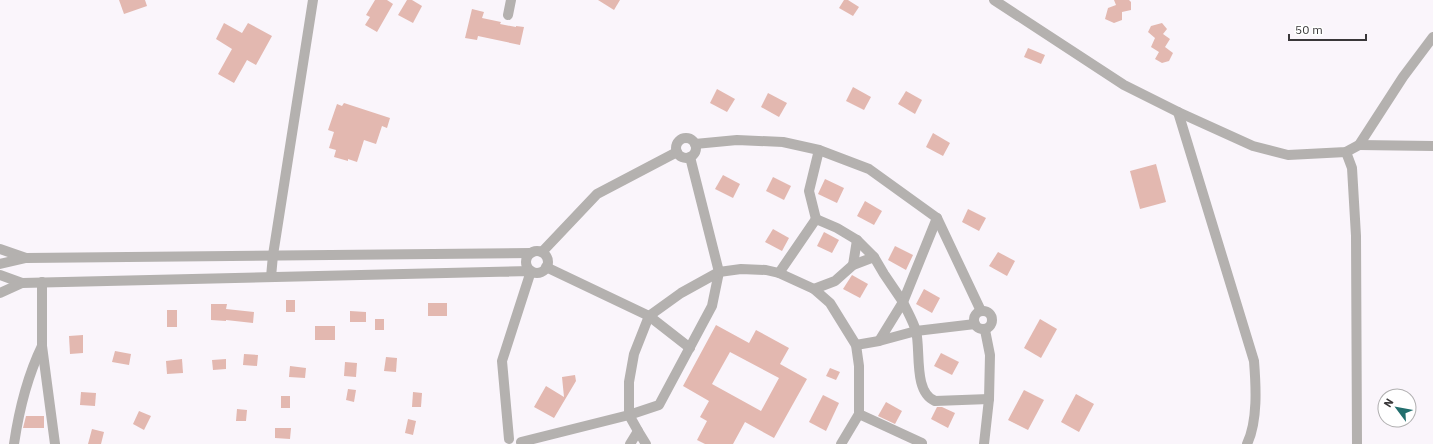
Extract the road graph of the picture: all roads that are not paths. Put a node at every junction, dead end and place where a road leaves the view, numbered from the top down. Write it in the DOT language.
graph roads {
  1 [pos="313,0"];
  2 [pos="512,0"];
  3 [pos="994,0"];
  4 [pos="508,15"];
  5 [pos="1433,37"];
  6 [pos="1178,112"];
  7 [pos="695,144"];
  8 [pos="1359,145"];
  9 [pos="1433,146"];
  10 [pos="819,150"];
  11 [pos="677,152"];
  12 [pos="1346,152"];
  13 [pos="690,157"];
  14 [pos="937,218"];
  15 [pos="816,219"];
  16 [pos="857,240"];
  17 [pos="0,249"];
  18 [pos="542,252"];
  19 [pos="531,253"];
  20 [pos="273,256"];
  21 [pos="874,257"];
  22 [pos="26,258"];
  23 [pos="0,264"];
  24 [pos="853,265"];
  25 [pos="546,268"];
  26 [pos="531,271"];
  27 [pos="719,272"];
  28 [pos="779,273"];
  29 [pos="0,275"];
  30 [pos="271,277"];
  31 [pos="42,282"];
  32 [pos="22,283"];
  33 [pos="814,289"];
  34 [pos="0,292"];
  35 [pos="903,302"];
  36 [pos="981,312"];
  37 [pos="649,316"];
  38 [pos="975,324"];
  39 [pos="985,330"];
  40 [pos="916,331"];
  41 [pos="879,341"];
  42 [pos="856,345"];
  43 [pos="42,346"];
  44 [pos="690,348"];
  45 [pos="989,399"];
  46 [pos="859,414"];
  47 [pos="629,415"];
  48 [pos="638,431"];
  49 [pos="507,441"];
  50 [pos="522,443"];
  51 [pos="14,444"];
  52 [pos="55,444"];
  53 [pos="630,444"];
  54 [pos="646,444"];
  55 [pos="841,444"];
  56 [pos="924,444"];
  57 [pos="984,444"];
  58 [pos="1247,444"];
  59 [pos="1357,444"];
  1 -- 20 [label="street"];
  2 -- 4 [label="street"];
  3 -- 6 [label="street"];
  5 -- 8 [label="street"];
  6 -- 12 [label="street"];
  6 -- 58 [label="street"];
  7 -- 10 [label="street"];
  7 -- 11 [label="street"];
  7 -- 13 [label="street"];
  8 -- 9 [label="street"];
  8 -- 12 [label="street"];
  10 -- 14 [label="street"];
  10 -- 15 [label="street"];
  11 -- 13 [label="street"];
  11 -- 18 [label="street"];
  12 -- 59 [label="street"];
  13 -- 27 [label="street"];
  14 -- 35 [label="street"];
  14 -- 36 [label="street"];
  15 -- 16 [label="street"];
  15 -- 28 [label="street"];
  16 -- 21 [label="street"];
  16 -- 24 [label="street"];
  17 -- 22 [label="street"];
  18 -- 19 [label="street"];
  18 -- 25 [label="street"];
  19 -- 20 [label="street"];
  19 -- 26 [label="street"];
  20 -- 22 [label="street"];
  20 -- 30 [label="street"];
  21 -- 24 [label="street"];
  21 -- 35 [label="street"];
  22 -- 23 [label="street"];
  24 -- 33 [label="street"];
  25 -- 26 [label="street"];
  25 -- 37 [label="street"];
  26 -- 30 [label="street"];
  26 -- 49 [label="street"];
  27 -- 28 [label="street"];
  27 -- 37 [label="street"];
  27 -- 44 [label="street"];
  28 -- 33 [label="street"];
  29 -- 32 [label="street"];
  30 -- 31 [label="street"];
  31 -- 32 [label="street"];
  31 -- 43 [label="street"];
  32 -- 34 [label="street"];
  33 -- 42 [label="street"];
  35 -- 40 [label="street"];
  35 -- 41 [label="street"];
  36 -- 38 [label="street"];
  36 -- 39 [label="street"];
  37 -- 44 [label="street"];
  37 -- 47 [label="street"];
  38 -- 39 [label="street"];
  38 -- 40 [label="street"];
  39 -- 45 [label="street"];
  40 -- 41 [label="street"];
  40 -- 45 [label="street"];
  41 -- 42 [label="street"];
  42 -- 46 [label="street"];
  43 -- 51 [label="street"];
  43 -- 52 [label="street"];
  44 -- 47 [label="street"];
  45 -- 57 [label="street"];
  46 -- 55 [label="street"];
  46 -- 56 [label="street"];
  47 -- 48 [label="street"];
  47 -- 50 [label="street"];
  48 -- 53 [label="street"];
  48 -- 54 [label="street"];
  49 -- 50 [label="street"];
}
